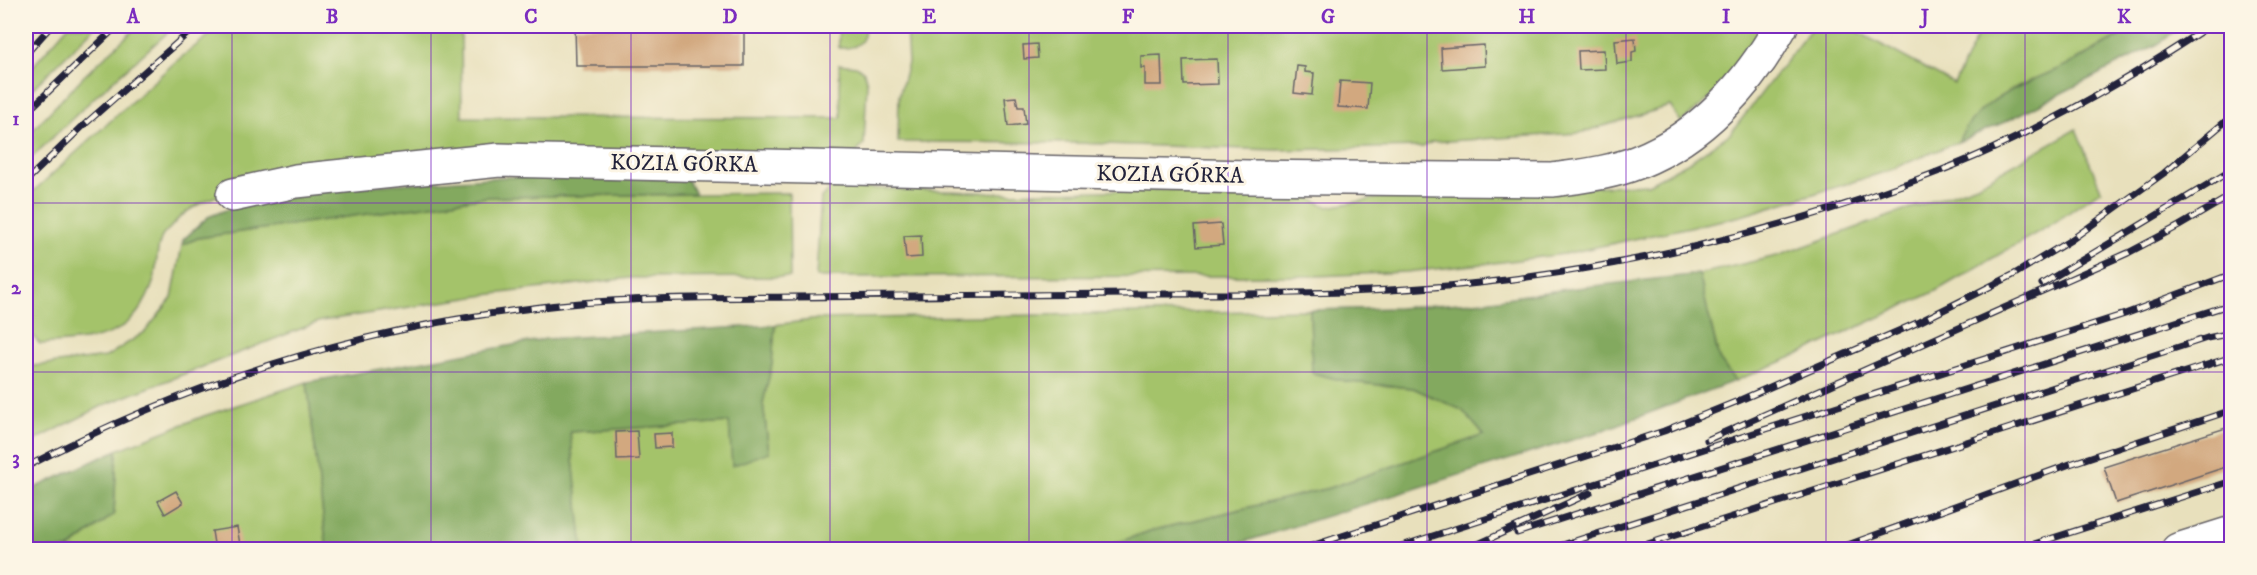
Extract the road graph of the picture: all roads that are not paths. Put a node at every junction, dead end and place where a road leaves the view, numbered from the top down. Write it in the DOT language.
graph roads {
  1 [pos="1781,26"];
  2 [pos="233,195"];
  3 [pos="2232,532"];
  4 [pos="2178,549"];
  1 -- 2 [label="street, KOZIA GÓRKA"];
  3 -- 4 [label="street"];
}
